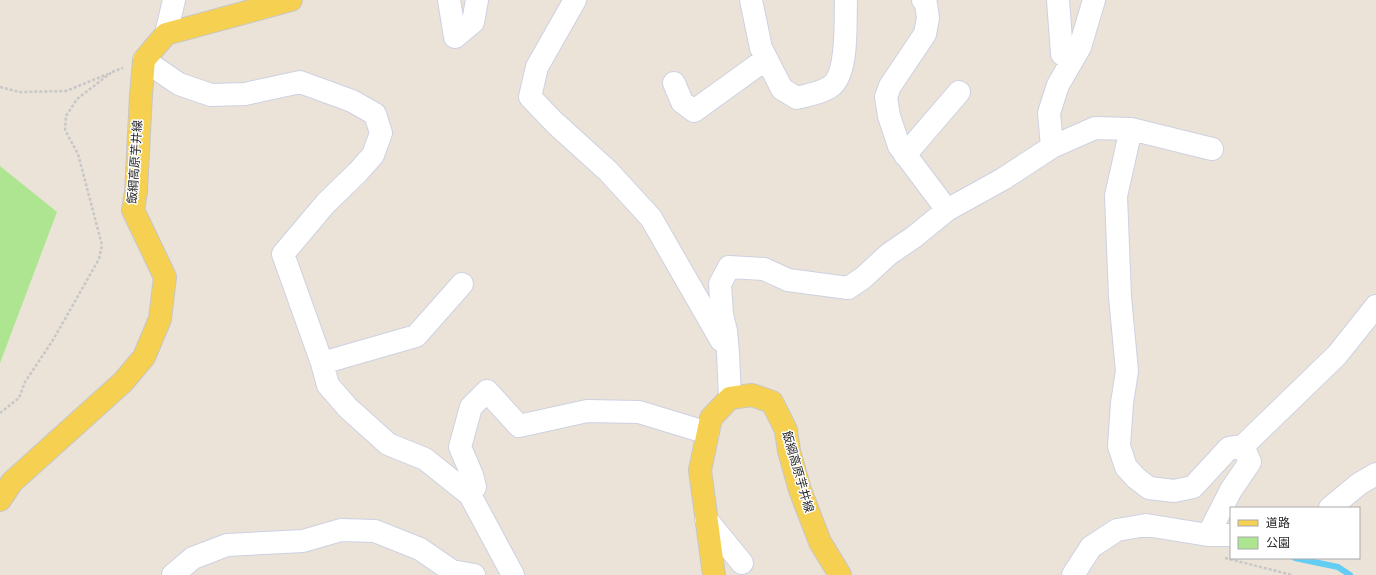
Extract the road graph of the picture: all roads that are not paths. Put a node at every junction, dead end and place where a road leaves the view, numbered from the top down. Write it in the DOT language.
graph roads {
  1 [pos="174,0"];
  2 [pos="291,0"];
  3 [pos="449,0"];
  4 [pos="477,0"];
  5 [pos="575,0"];
  6 [pos="751,0"];
  7 [pos="832,0"];
  8 [pos="846,0"];
  9 [pos="923,0"];
  10 [pos="1058,0"];
  11 [pos="1094,0"];
  12 [pos="166,34"];
  13 [pos="844,57"];
  14 [pos="766,59"];
  15 [pos="144,60"];
  16 [pos="1072,61"];
  17 [pos="674,83"];
  18 [pos="959,92"];
  19 [pos="1131,129"];
  20 [pos="1052,147"];
  21 [pos="1212,149"];
  22 [pos="905,154"];
  23 [pos="947,210"];
  24 [pos="462,284"];
  25 [pos="1376,306"];
  26 [pos="728,353"];
  27 [pos="322,363"];
  28 [pos="730,398"];
  29 [pos="708,433"];
  30 [pos="1244,446"];
  31 [pos="1376,474"];
  32 [pos="470,495"];
  33 [pos="0,500"];
  34 [pos="1331,507"];
  35 [pos="706,519"];
  36 [pos="1208,535"];
  37 [pos="1230,535"];
  38 [pos="742,563"];
  39 [pos="172,575"];
  40 [pos="474,575"];
  41 [pos="514,575"];
  42 [pos="714,575"];
  43 [pos="840,575"];
  44 [pos="1073,575"];
  1 -- 12 [label="street"];
  2 -- 12 [label="main road"];
  3 -- 4 [label="street"];
  5 -- 26 [label="street"];
  6 -- 14 [label="street"];
  7 -- 13 [label="street"];
  8 -- 13 [label="street"];
  9 -- 22 [label="street"];
  10 -- 16 [label="street"];
  11 -- 16 [label="street"];
  12 -- 15 [label="main road"];
  13 -- 14 [label="street"];
  14 -- 17 [label="street"];
  15 -- 27 [label="street"];
  15 -- 33 [label="main road, 飯綱高原芋井線"];
  16 -- 20 [label="street"];
  18 -- 22 [label="street"];
  19 -- 20 [label="street"];
  19 -- 21 [label="street"];
  19 -- 30 [label="street"];
  20 -- 23 [label="street"];
  22 -- 23 [label="street"];
  23 -- 26 [label="street"];
  24 -- 27 [label="street"];
  25 -- 30 [label="street"];
  26 -- 28 [label="street"];
  27 -- 32 [label="street"];
  28 -- 29 [label="main road"];
  28 -- 43 [label="main road, 飯綱高原芋井線"];
  29 -- 32 [label="street"];
  29 -- 35 [label="main road"];
  30 -- 36 [label="street"];
  31 -- 34 [label="street"];
  32 -- 41 [label="street"];
  35 -- 38 [label="street"];
  35 -- 42 [label="main road"];
  36 -- 37 [label="street"];
  36 -- 44 [label="street"];
  39 -- 40 [label="street"];
}
